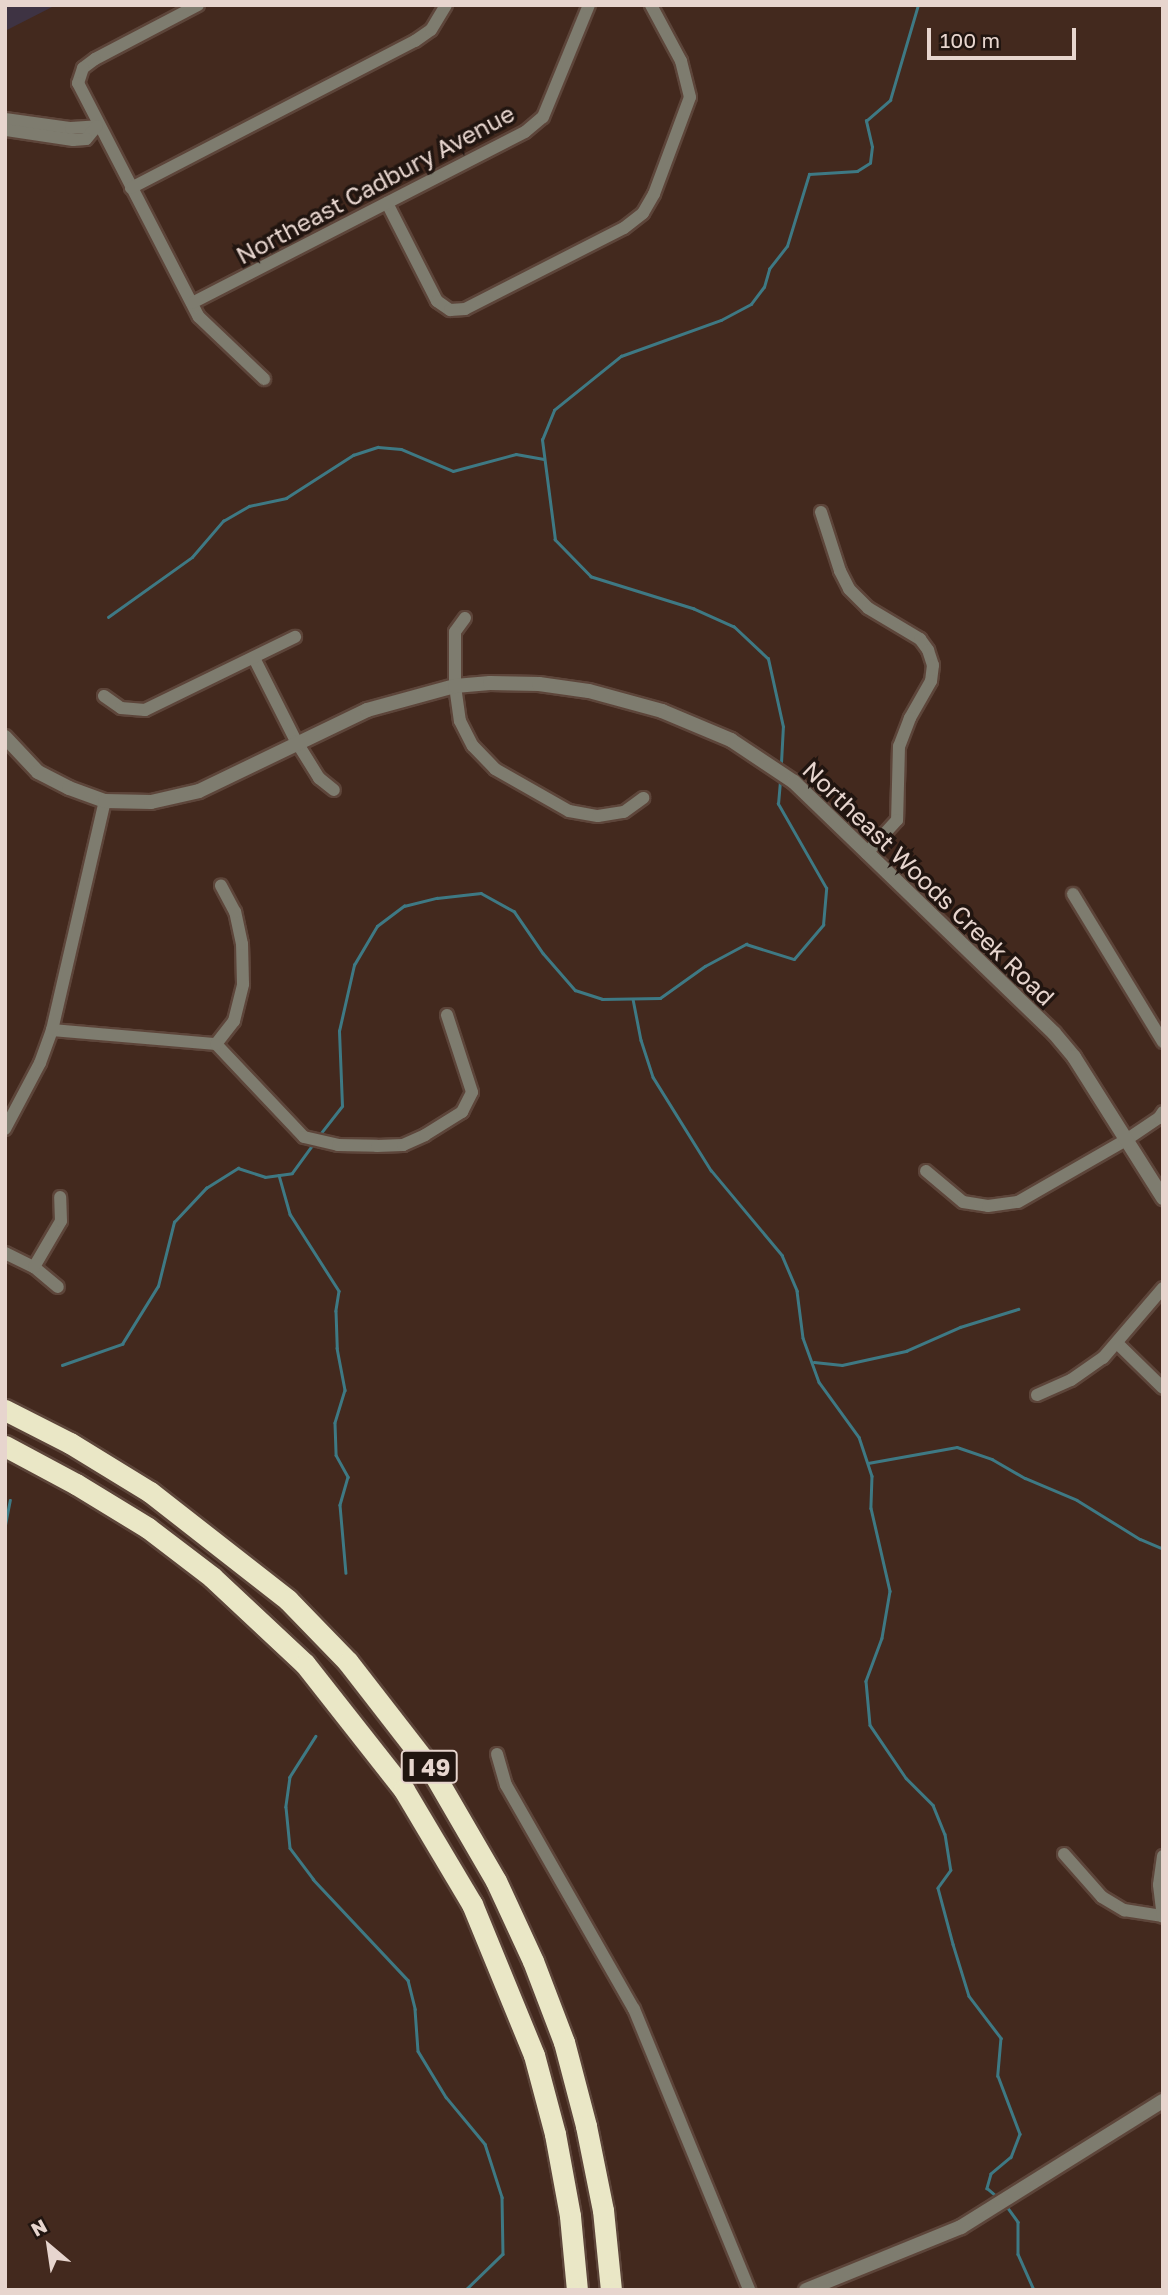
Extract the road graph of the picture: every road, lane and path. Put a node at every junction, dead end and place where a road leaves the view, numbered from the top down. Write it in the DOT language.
graph roads {
  1 [pos="198,5"];
  2 [pos="446,5"];
  3 [pos="589,5"];
  4 [pos="651,5"];
  5 [pos="5,118"];
  6 [pos="97,125"];
  7 [pos="5,130"];
  8 [pos="131,188"];
  9 [pos="387,203"];
  10 [pos="192,303"];
  11 [pos="264,379"];
  12 [pos="821,512"];
  13 [pos="465,618"];
  14 [pos="295,636"];
  15 [pos="254,658"];
  16 [pos="455,686"];
  17 [pos="104,696"];
  18 [pos="5,737"];
  19 [pos="296,741"];
  20 [pos="334,790"];
  21 [pos="643,798"];
  22 [pos="104,801"];
  23 [pos="867,853"];
  24 [pos="222,886"];
  25 [pos="1073,894"];
  26 [pos="447,1015"];
  27 [pos="52,1030"];
  28 [pos="1163,1042"];
  29 [pos="216,1044"];
  30 [pos="1163,1112"];
  31 [pos="5,1129"];
  32 [pos="1126,1140"];
  33 [pos="926,1171"];
  34 [pos="60,1197"];
  35 [pos="1163,1198"];
  36 [pos="5,1253"];
  37 [pos="34,1268"];
  38 [pos="58,1287"];
  39 [pos="1163,1287"];
  40 [pos="1117,1343"];
  41 [pos="1163,1388"];
  42 [pos="1037,1395"];
  43 [pos="5,1410"];
  44 [pos="5,1446"];
  45 [pos="497,1754"];
  46 [pos="1063,1854"];
  47 [pos="1163,1856"];
  48 [pos="1162,1916"];
  49 [pos="1163,2101"];
  50 [pos="578,2290"];
  51 [pos="611,2290"];
  52 [pos="749,2290"];
  53 [pos="806,2290"];
  1 -- 6 [label="street"];
  2 -- 8 [label="street"];
  3 -- 9 [label="street, Northeast Cadbury Avenue"];
  4 -- 9 [label="street"];
  5 -- 6 [label="street"];
  6 -- 7 [label="street"];
  6 -- 8 [label="street"];
  8 -- 10 [label="street"];
  9 -- 10 [label="street, Northeast Cadbury Avenue"];
  10 -- 11 [label="street"];
  12 -- 23 [label="street"];
  13 -- 16 [label="street"];
  14 -- 15 [label="street"];
  15 -- 17 [label="street"];
  15 -- 19 [label="street"];
  16 -- 19 [label="street, Northeast Woods Creek Road"];
  16 -- 21 [label="street"];
  16 -- 23 [label="street, Northeast Woods Creek Road"];
  18 -- 22 [label="street, Northeast Woods Creek Road"];
  19 -- 20 [label="street"];
  19 -- 22 [label="street, Northeast Woods Creek Road"];
  22 -- 27 [label="street"];
  23 -- 32 [label="street, Northeast Woods Creek Road"];
  24 -- 29 [label="street"];
  25 -- 28 [label="street"];
  26 -- 29 [label="street"];
  27 -- 29 [label="street"];
  27 -- 31 [label="street"];
  30 -- 32 [label="street"];
  32 -- 33 [label="street"];
  32 -- 35 [label="street, Northeast Woods Creek Road"];
  34 -- 37 [label="street"];
  36 -- 37 [label="street"];
  37 -- 38 [label="street"];
  39 -- 40 [label="street"];
  40 -- 41 [label="street"];
  40 -- 42 [label="street"];
  43 -- 51 [label="highway, I 49"];
  44 -- 50 [label="highway, I 49"];
  45 -- 52 [label="street"];
  46 -- 48 [label="street"];
  47 -- 48 [label="street"];
  49 -- 53 [label="street"];
}
